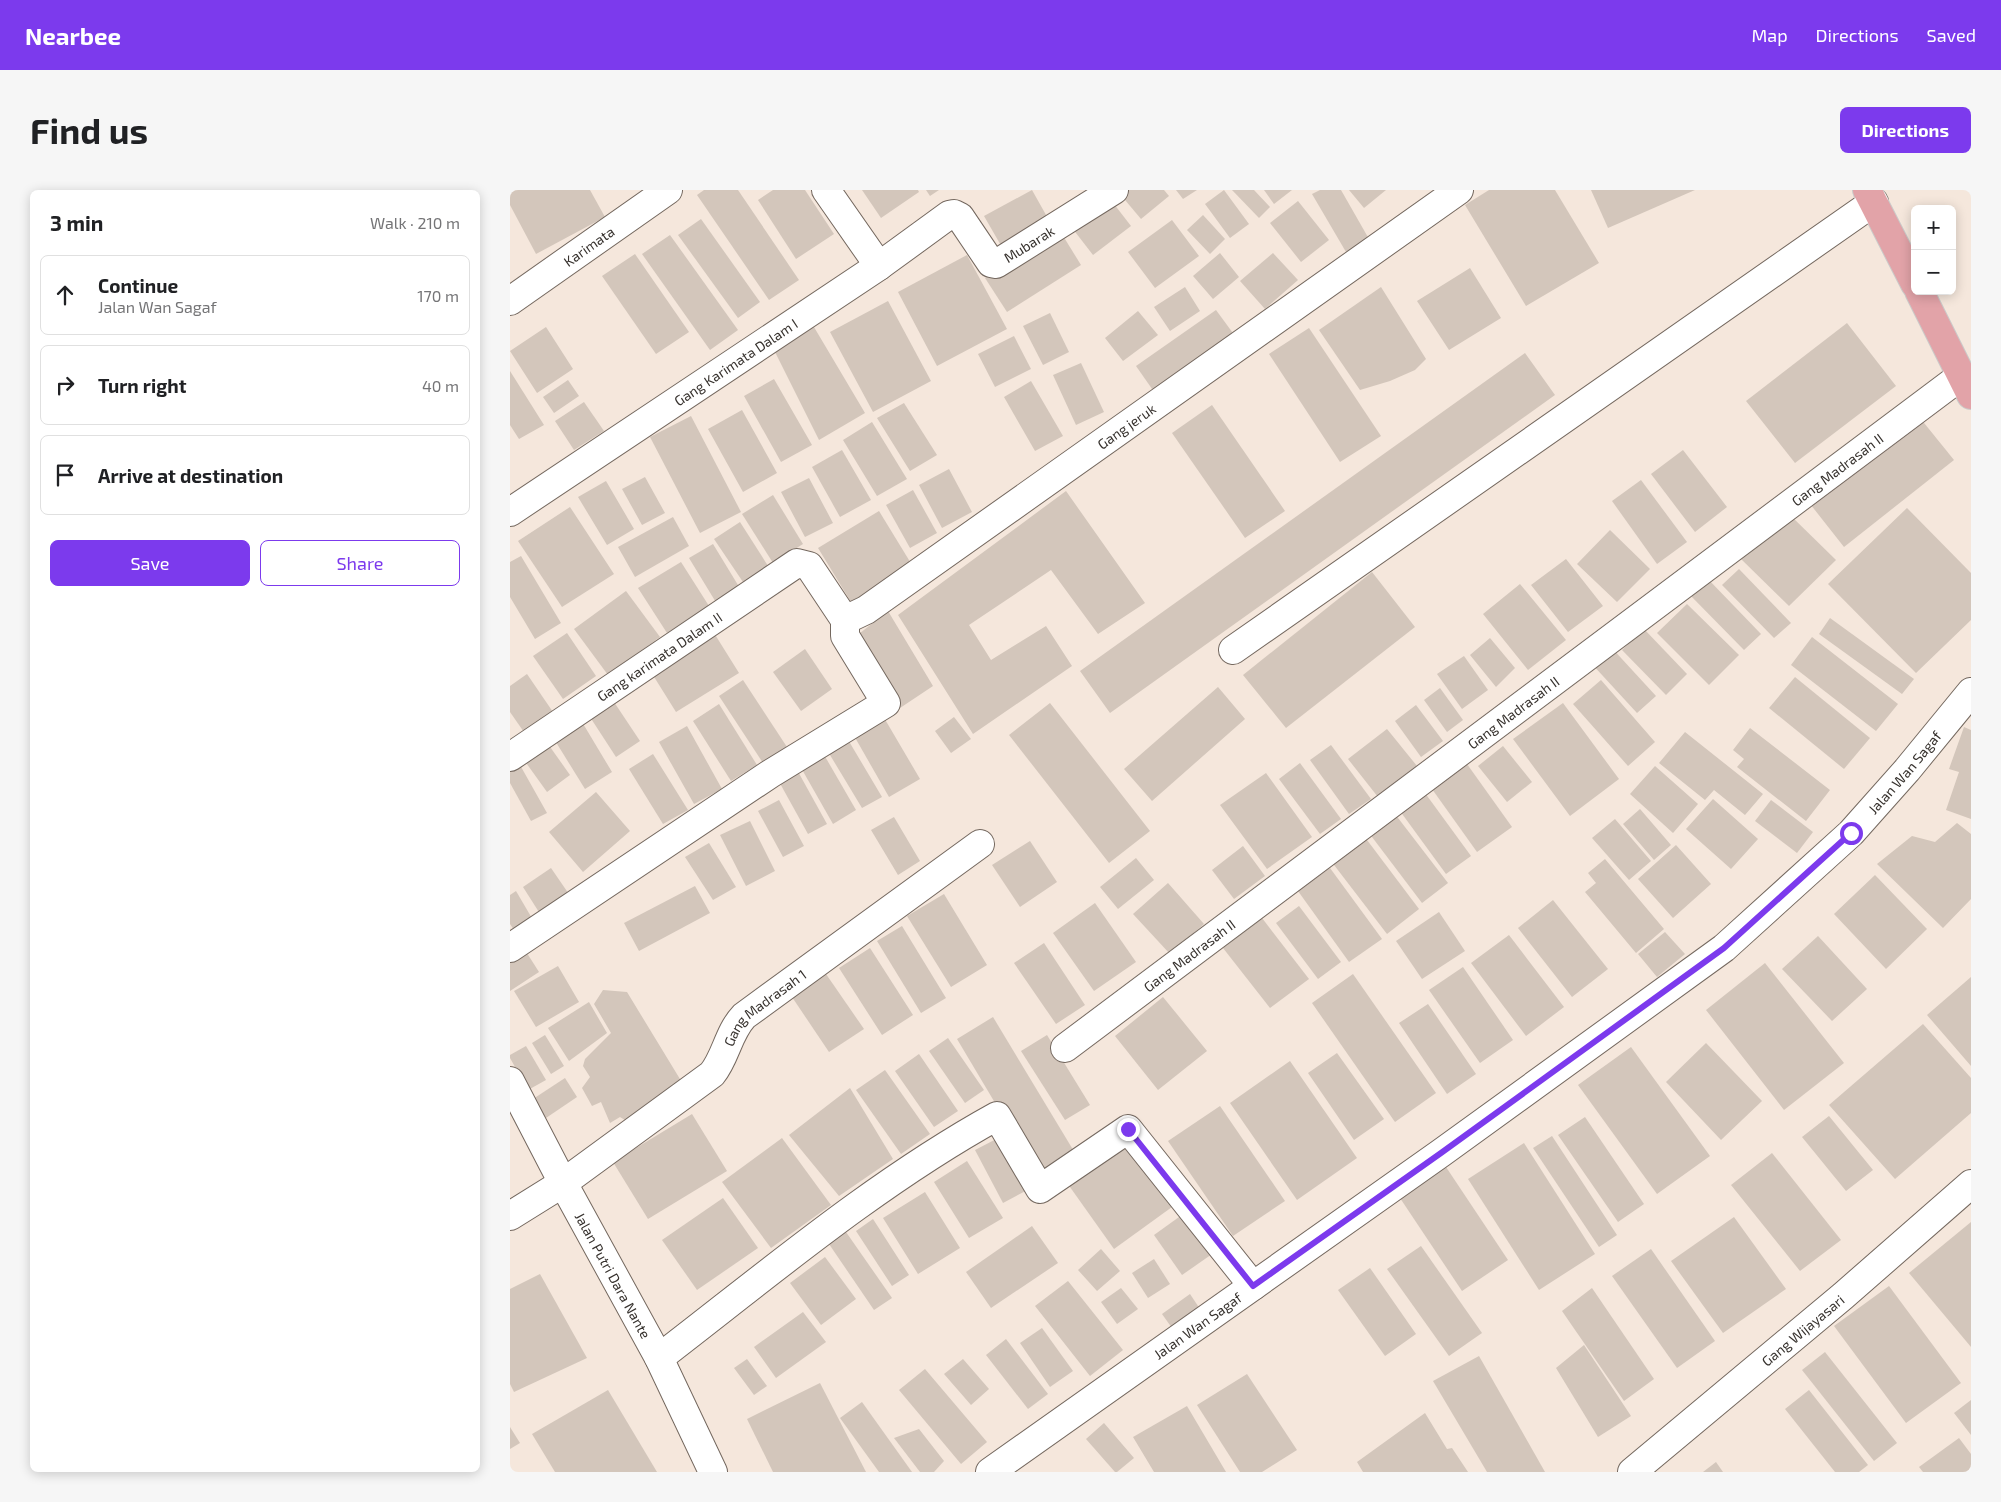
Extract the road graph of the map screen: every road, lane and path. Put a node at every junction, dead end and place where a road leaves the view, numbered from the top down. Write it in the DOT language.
graph roads {
  1 [pos="668,190"];
  2 [pos="826,190"];
  3 [pos="1114,190"];
  4 [pos="1459,190"];
  5 [pos="1870,196"];
  6 [pos="960,216"];
  7 [pos="879,266"];
  8 [pos="1911,276"];
  9 [pos="1921,295"];
  10 [pos="510,301"];
  11 [pos="1966,385"];
  12 [pos="510,512"];
  13 [pos="845,620"];
  14 [pos="1233,650"];
  15 [pos="1971,692"];
  16 [pos="510,757"];
  17 [pos="980,844"];
  18 [pos="510,948"];
  19 [pos="1065,1048"];
  20 [pos="510,1081"];
  21 [pos="562,1183"];
  22 [pos="1971,1184"];
  23 [pos="510,1216"];
  24 [pos="1253,1286"];
  25 [pos="659,1358"];
  26 [pos="713,1472"];
  27 [pos="990,1472"];
  28 [pos="1632,1472"];
  1 -- 10 [label="street, Karimata"];
  2 -- 7 [label="street"];
  3 -- 6 [label="street, Mubarak"];
  4 -- 13 [label="street, Gang jeruk"];
  5 -- 8 [label="main road"];
  5 -- 14 [label="street"];
  6 -- 7 [label="street, Gang Karimata Dalam I"];
  7 -- 12 [label="street, Gang Karimata Dalam I"];
  9 -- 11 [label="main road"];
  11 -- 19 [label="street, Gang Madrasah II"];
  13 -- 16 [label="street, Gang karimata Dalam II"];
  13 -- 18 [label="street"];
  15 -- 24 [label="street, Jalan Wan Sagaf"];
  17 -- 21 [label="street, Gang Madrasah 1"];
  20 -- 21 [label="street, Jalan Putri Dara Nante"];
  21 -- 23 [label="street, Gang Madrasah 1"];
  21 -- 25 [label="street, Jalan Putri Dara Nante"];
  22 -- 28 [label="street, Gang Wijayasari"];
  24 -- 25 [label="street"];
  24 -- 27 [label="street, Jalan Wan Sagaf"];
  25 -- 26 [label="street, Jalan Putri Dara Nante"];
}
